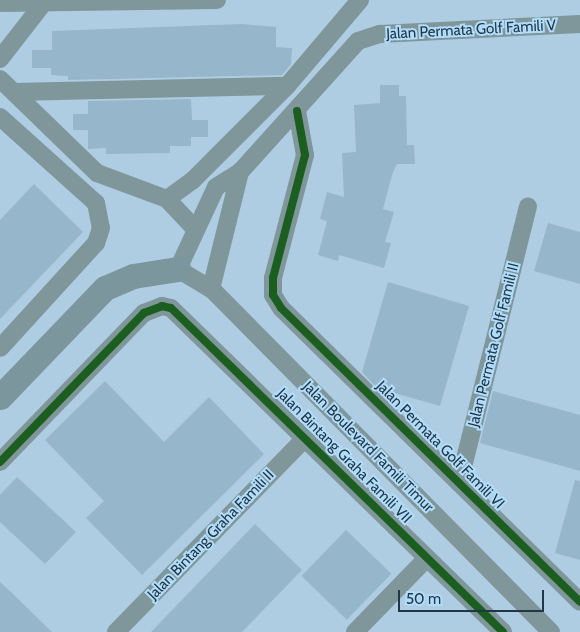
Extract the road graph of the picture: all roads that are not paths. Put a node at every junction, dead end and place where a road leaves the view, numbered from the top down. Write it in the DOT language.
graph roads {
  1 [pos="217,0"];
  2 [pos="360,0"];
  3 [pos="0,3"];
  4 [pos="42,5"];
  5 [pos="580,24"];
  6 [pos="0,59"];
  7 [pos="0,78"];
  8 [pos="286,86"];
  9 [pos="14,92"];
  10 [pos="297,111"];
  11 [pos="0,117"];
  12 [pos="240,172"];
  13 [pos="167,199"];
  14 [pos="528,206"];
  15 [pos="195,229"];
  16 [pos="178,269"];
  17 [pos="212,289"];
  18 [pos="0,348"];
  19 [pos="0,397"];
  20 [pos="305,438"];
  21 [pos="0,462"];
  22 [pos="459,484"];
  23 [pos="427,558"];
  24 [pos="580,602"];
  25 [pos="116,632"];
  26 [pos="355,632"];
  27 [pos="503,632"];
  28 [pos="551,632"];
  1 -- 4 [label="street"];
  2 -- 8 [label="street"];
  3 -- 4 [label="street"];
  4 -- 6 [label="street"];
  5 -- 10 [label="street, Jalan Permata Golf Famili V"];
  7 -- 9 [label="street"];
  8 -- 9 [label="street"];
  8 -- 13 [label="street"];
  9 -- 13 [label="street"];
  10 -- 12 [label="street, Jalan Permata Golf Famili V"];
  10 -- 22 [label="street, Jalan Permata Golf Famili VI"];
  11 -- 18 [label="street"];
  12 -- 15 [label="street, Jalan Permata Golf Famili V"];
  12 -- 17 [label="street, Jalan Permata Golf Famili V"];
  13 -- 15 [label="street"];
  14 -- 22 [label="street, Jalan Permata Golf Famili II"];
  15 -- 16 [label="street, Jalan Permata Golf Famili V"];
  16 -- 17 [label="street, Jalan Boulevard Famili Timur"];
  16 -- 19 [label="street"];
  17 -- 28 [label="street, Jalan Boulevard Famili Timur"];
  20 -- 21 [label="street, Jalan Bintang Graha Famili VII"];
  20 -- 23 [label="street, Jalan Bintang Graha Famili VII"];
  20 -- 25 [label="street, Jalan Bintang Graha Famili II"];
  22 -- 24 [label="street, Jalan Permata Golf Famili VI"];
  23 -- 26 [label="street"];
  23 -- 27 [label="street, Jalan Bintang Graha Famili VII"];
}
